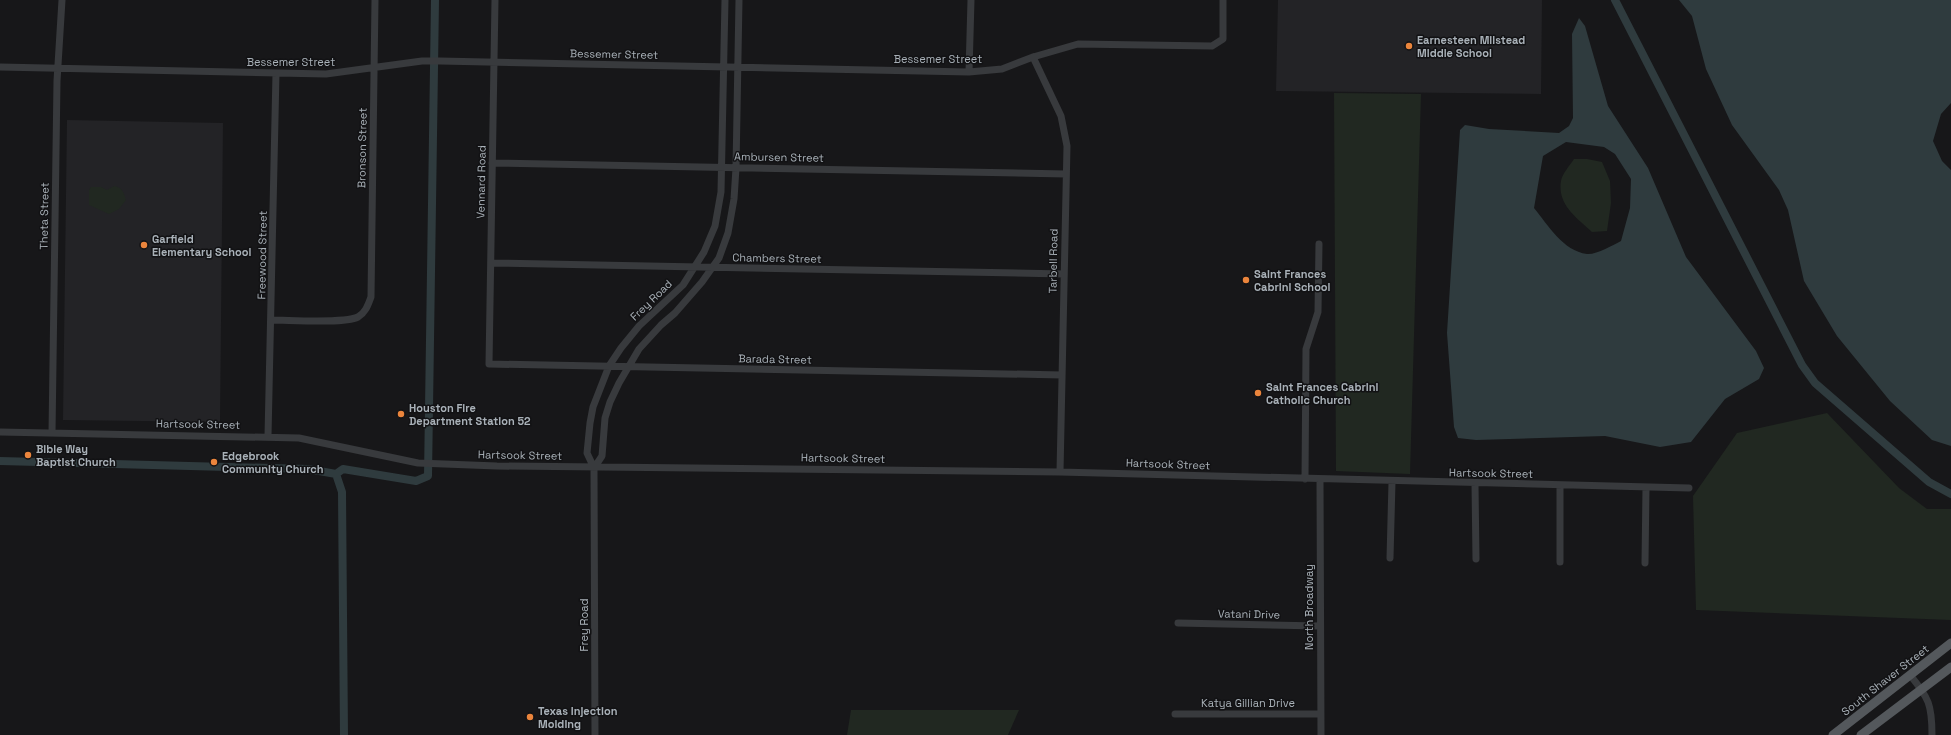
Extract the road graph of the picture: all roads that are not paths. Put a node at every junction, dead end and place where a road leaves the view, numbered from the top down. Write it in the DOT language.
graph roads {
  1 [pos="62,0"];
  2 [pos="375,0"];
  3 [pos="495,0"];
  4 [pos="725,0"];
  5 [pos="739,0"];
  6 [pos="971,0"];
  7 [pos="1223,0"];
  8 [pos="1033,57"];
  9 [pos="494,63"];
  10 [pos="0,67"];
  11 [pos="724,67"];
  12 [pos="59,68"];
  13 [pos="737,68"];
  14 [pos="374,69"];
  15 [pos="969,72"];
  16 [pos="276,73"];
  17 [pos="492,163"];
  18 [pos="721,167"];
  19 [pos="736,168"];
  20 [pos="1066,174"];
  21 [pos="1319,244"];
  22 [pos="491,263"];
  23 [pos="693,267"];
  24 [pos="712,267"];
  25 [pos="1064,274"];
  26 [pos="272,320"];
  27 [pos="489,364"];
  28 [pos="609,366"];
  29 [pos="628,367"];
  30 [pos="1062,375"];
  31 [pos="0,432"];
  32 [pos="52,433"];
  33 [pos="268,436"];
  34 [pos="594,468"];
  35 [pos="1060,472"];
  36 [pos="1305,479"];
  37 [pos="1320,480"];
  38 [pos="1392,482"];
  39 [pos="1475,484"];
  40 [pos="1560,486"];
  41 [pos="1646,487"];
  42 [pos="1689,488"];
  43 [pos="1390,558"];
  44 [pos="1476,559"];
  45 [pos="1560,562"];
  46 [pos="1645,563"];
  47 [pos="1178,623"];
  48 [pos="1320,626"];
  49 [pos="1951,643"];
  50 [pos="1951,667"];
  51 [pos="1910,675"];
  52 [pos="1922,690"];
  53 [pos="1175,714"];
  54 [pos="1320,714"];
  55 [pos="596,735"];
  56 [pos="1321,735"];
  57 [pos="1833,735"];
  58 [pos="1861,735"];
  59 [pos="1932,735"];
  1 -- 12 [label="street, Theta Street"];
  2 -- 14 [label="street, Bronson Street"];
  3 -- 9 [label="street, Vennard Road"];
  4 -- 11 [label="street, Frey Road"];
  5 -- 13 [label="street, Frey Road"];
  6 -- 15 [label="street"];
  7 -- 8 [label="street, Bessemer Street"];
  8 -- 15 [label="street, Bessemer Street"];
  8 -- 20 [label="street, Tarbell Road"];
  9 -- 11 [label="street, Bessemer Street"];
  9 -- 14 [label="street, Bessemer Street"];
  9 -- 17 [label="street, Vennard Road"];
  10 -- 12 [label="street, Bessemer Street"];
  11 -- 13 [label="street, Bessemer Street"];
  11 -- 18 [label="street, Frey Road"];
  12 -- 16 [label="street, Bessemer Street"];
  12 -- 32 [label="street, Theta Street"];
  13 -- 15 [label="street, Bessemer Street"];
  13 -- 19 [label="street, Frey Road"];
  14 -- 16 [label="street, Bessemer Street"];
  14 -- 26 [label="street, Bronson Street"];
  16 -- 26 [label="street, Freewood Street"];
  17 -- 18 [label="street, Ambursen Street"];
  17 -- 22 [label="street, Vennard Road"];
  18 -- 19 [label="street, Ambursen Street"];
  18 -- 23 [label="street, Frey Road"];
  19 -- 20 [label="street, Ambursen Street"];
  19 -- 24 [label="street, Frey Road"];
  20 -- 25 [label="street, Tarbell Road"];
  21 -- 36 [label="street"];
  22 -- 23 [label="street, Chambers Street"];
  22 -- 27 [label="street, Vennard Road"];
  23 -- 24 [label="street, Chambers Street"];
  23 -- 28 [label="street, Frey Road"];
  24 -- 25 [label="street, Chambers Street"];
  24 -- 29 [label="street, Frey Road"];
  25 -- 30 [label="street, Tarbell Road"];
  26 -- 33 [label="street, Freewood Street"];
  27 -- 28 [label="street, Barada Street"];
  28 -- 29 [label="street, Barada Street"];
  28 -- 34 [label="street, Frey Road"];
  29 -- 30 [label="street, Barada Street"];
  29 -- 34 [label="street, Frey Road"];
  30 -- 35 [label="street, Tarbell Road"];
  31 -- 32 [label="street, Hartsook Street"];
  32 -- 33 [label="street, Hartsook Street"];
  33 -- 34 [label="street, Hartsook Street"];
  34 -- 35 [label="street, Hartsook Street"];
  34 -- 55 [label="street, Frey Road"];
  35 -- 36 [label="street, Hartsook Street"];
  36 -- 37 [label="street, Hartsook Street"];
  37 -- 38 [label="street, Hartsook Street"];
  37 -- 48 [label="street, North Broadway"];
  38 -- 39 [label="street, Hartsook Street"];
  38 -- 43 [label="street"];
  39 -- 40 [label="street, Hartsook Street"];
  39 -- 44 [label="street"];
  40 -- 41 [label="street, Hartsook Street"];
  40 -- 45 [label="street"];
  41 -- 42 [label="street, Hartsook Street"];
  41 -- 46 [label="street"];
  47 -- 48 [label="street, Vatani Drive"];
  48 -- 54 [label="street, North Broadway"];
  49 -- 51 [label="main road, South Shaver Street"];
  50 -- 52 [label="main road"];
  51 -- 52 [label="street"];
  51 -- 57 [label="main road, South Shaver Street"];
  52 -- 58 [label="main road"];
  52 -- 59 [label="street"];
  53 -- 54 [label="street, Katya Gillian Drive"];
  54 -- 56 [label="street, North Broadway"];
}
